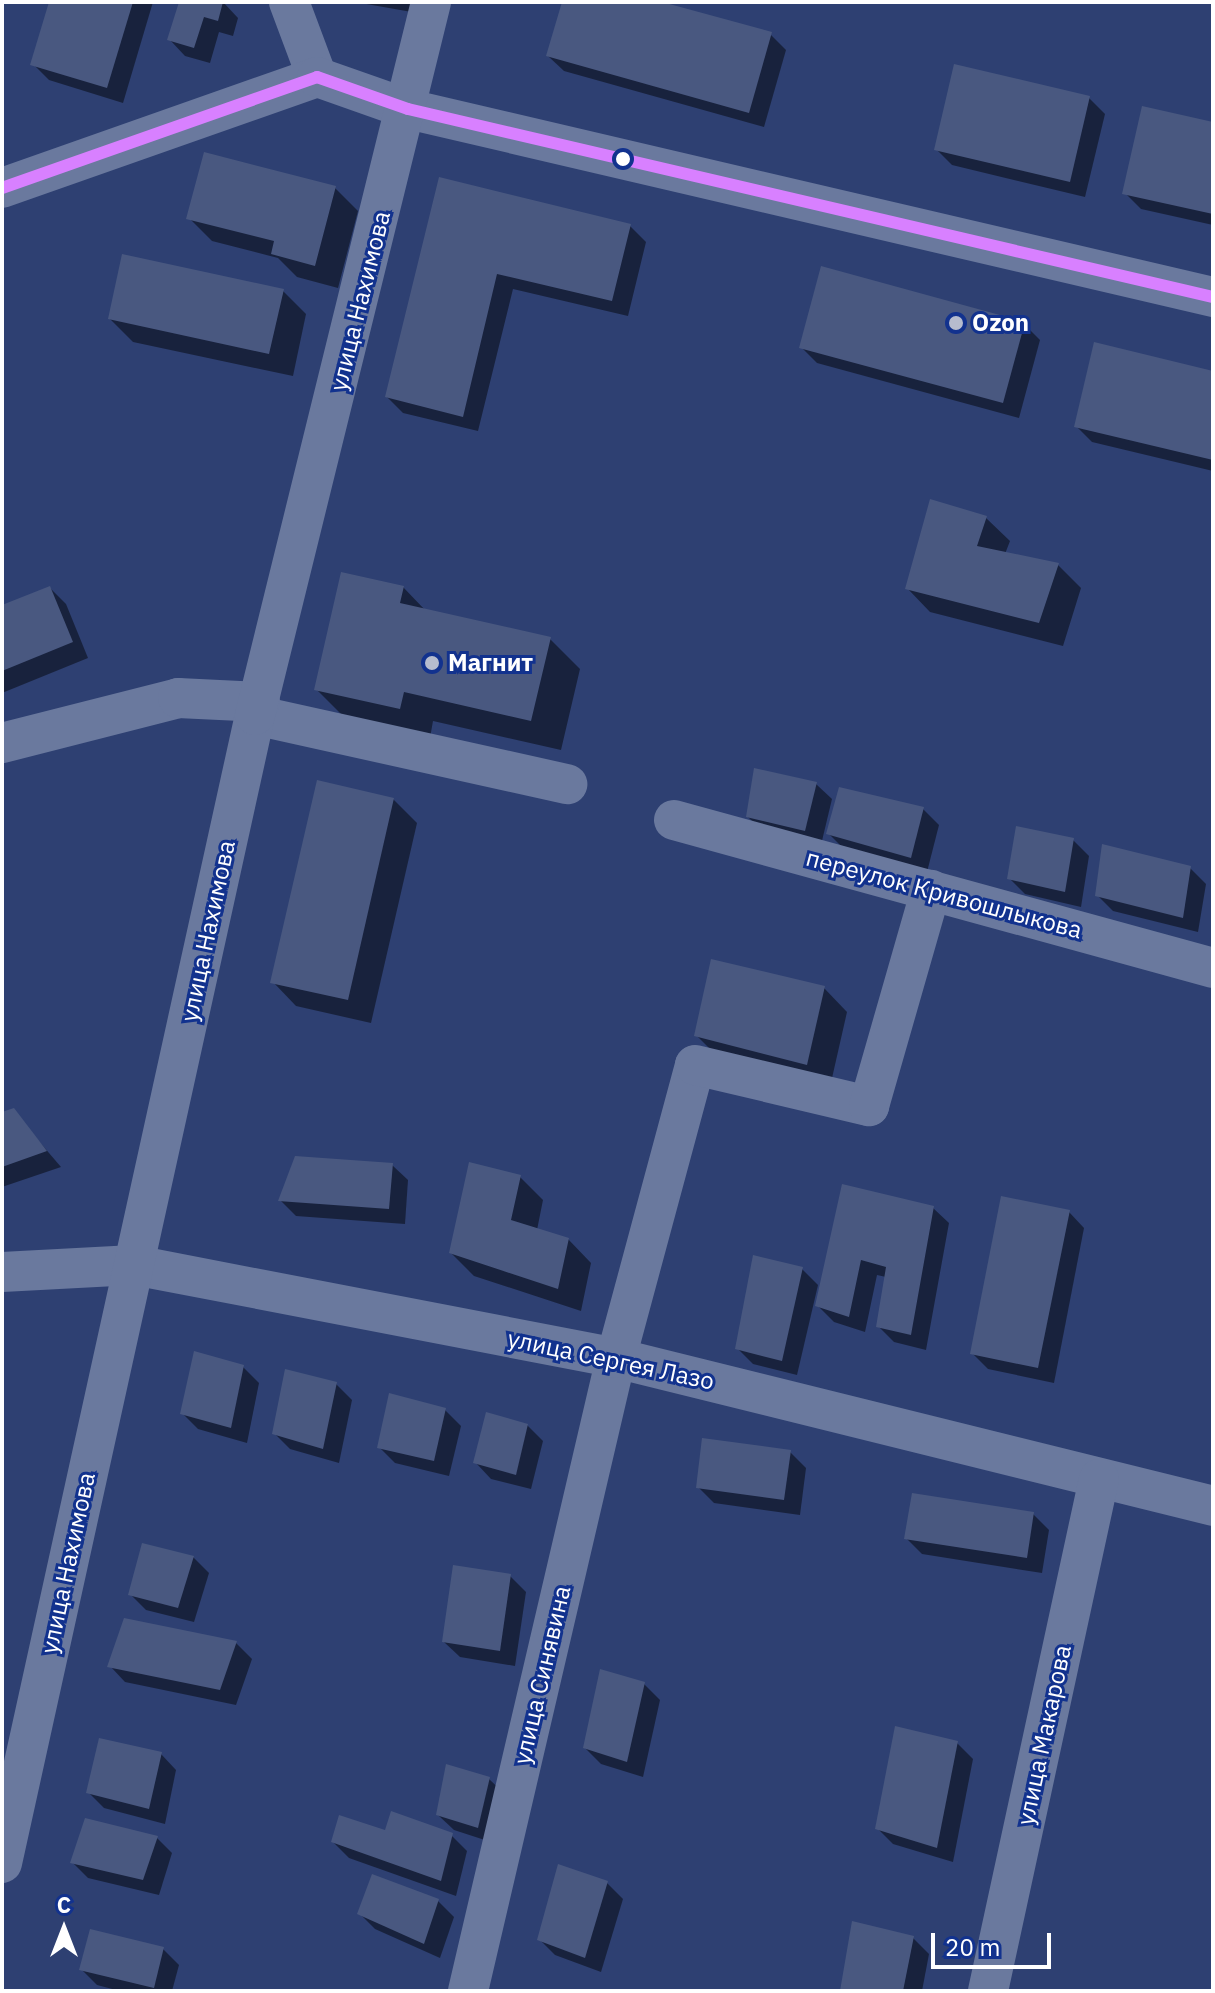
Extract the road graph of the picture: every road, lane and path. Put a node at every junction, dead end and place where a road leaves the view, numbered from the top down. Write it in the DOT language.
graph roads {
  1 [pos="289,2"];
  2 [pos="431,2"];
  3 [pos="317,77"];
  4 [pos="408,109"];
  5 [pos="2,188"];
  6 [pos="1213,297"];
  7 [pos="258,709"];
  8 [pos="2,743"];
  9 [pos="567,784"];
  10 [pos="674,820"];
  11 [pos="931,890"];
  12 [pos="1213,968"];
  13 [pos="134,1265"];
  14 [pos="6,1274"];
  15 [pos="616,1358"];
  16 [pos="1099,1479"];
  17 [pos="1213,1506"];
  18 [pos="2,1863"];
  19 [pos="468,1991"];
  20 [pos="988,1991"];
  1 -- 3 [label="street"];
  2 -- 4 [label="street, улица Нахимова"];
  3 -- 4 [label="street"];
  3 -- 5 [label="street"];
  4 -- 6 [label="street"];
  4 -- 7 [label="street, улица Нахимова"];
  7 -- 8 [label="street"];
  7 -- 9 [label="street"];
  7 -- 13 [label="street, улица Нахимова"];
  10 -- 11 [label="street, переулок Кривошлыкова"];
  11 -- 12 [label="street, переулок Кривошлыкова"];
  11 -- 15 [label="street, улица Синявина"];
  13 -- 14 [label="street, улица Сергея Лазо"];
  13 -- 15 [label="street, улица Сергея Лазо"];
  13 -- 18 [label="street, улица Нахимова"];
  15 -- 16 [label="street, улица Сергея Лазо"];
  15 -- 19 [label="street, улица Синявина"];
  16 -- 17 [label="street, улица Сергея Лазо"];
  16 -- 20 [label="street, улица Макарова"];
}
